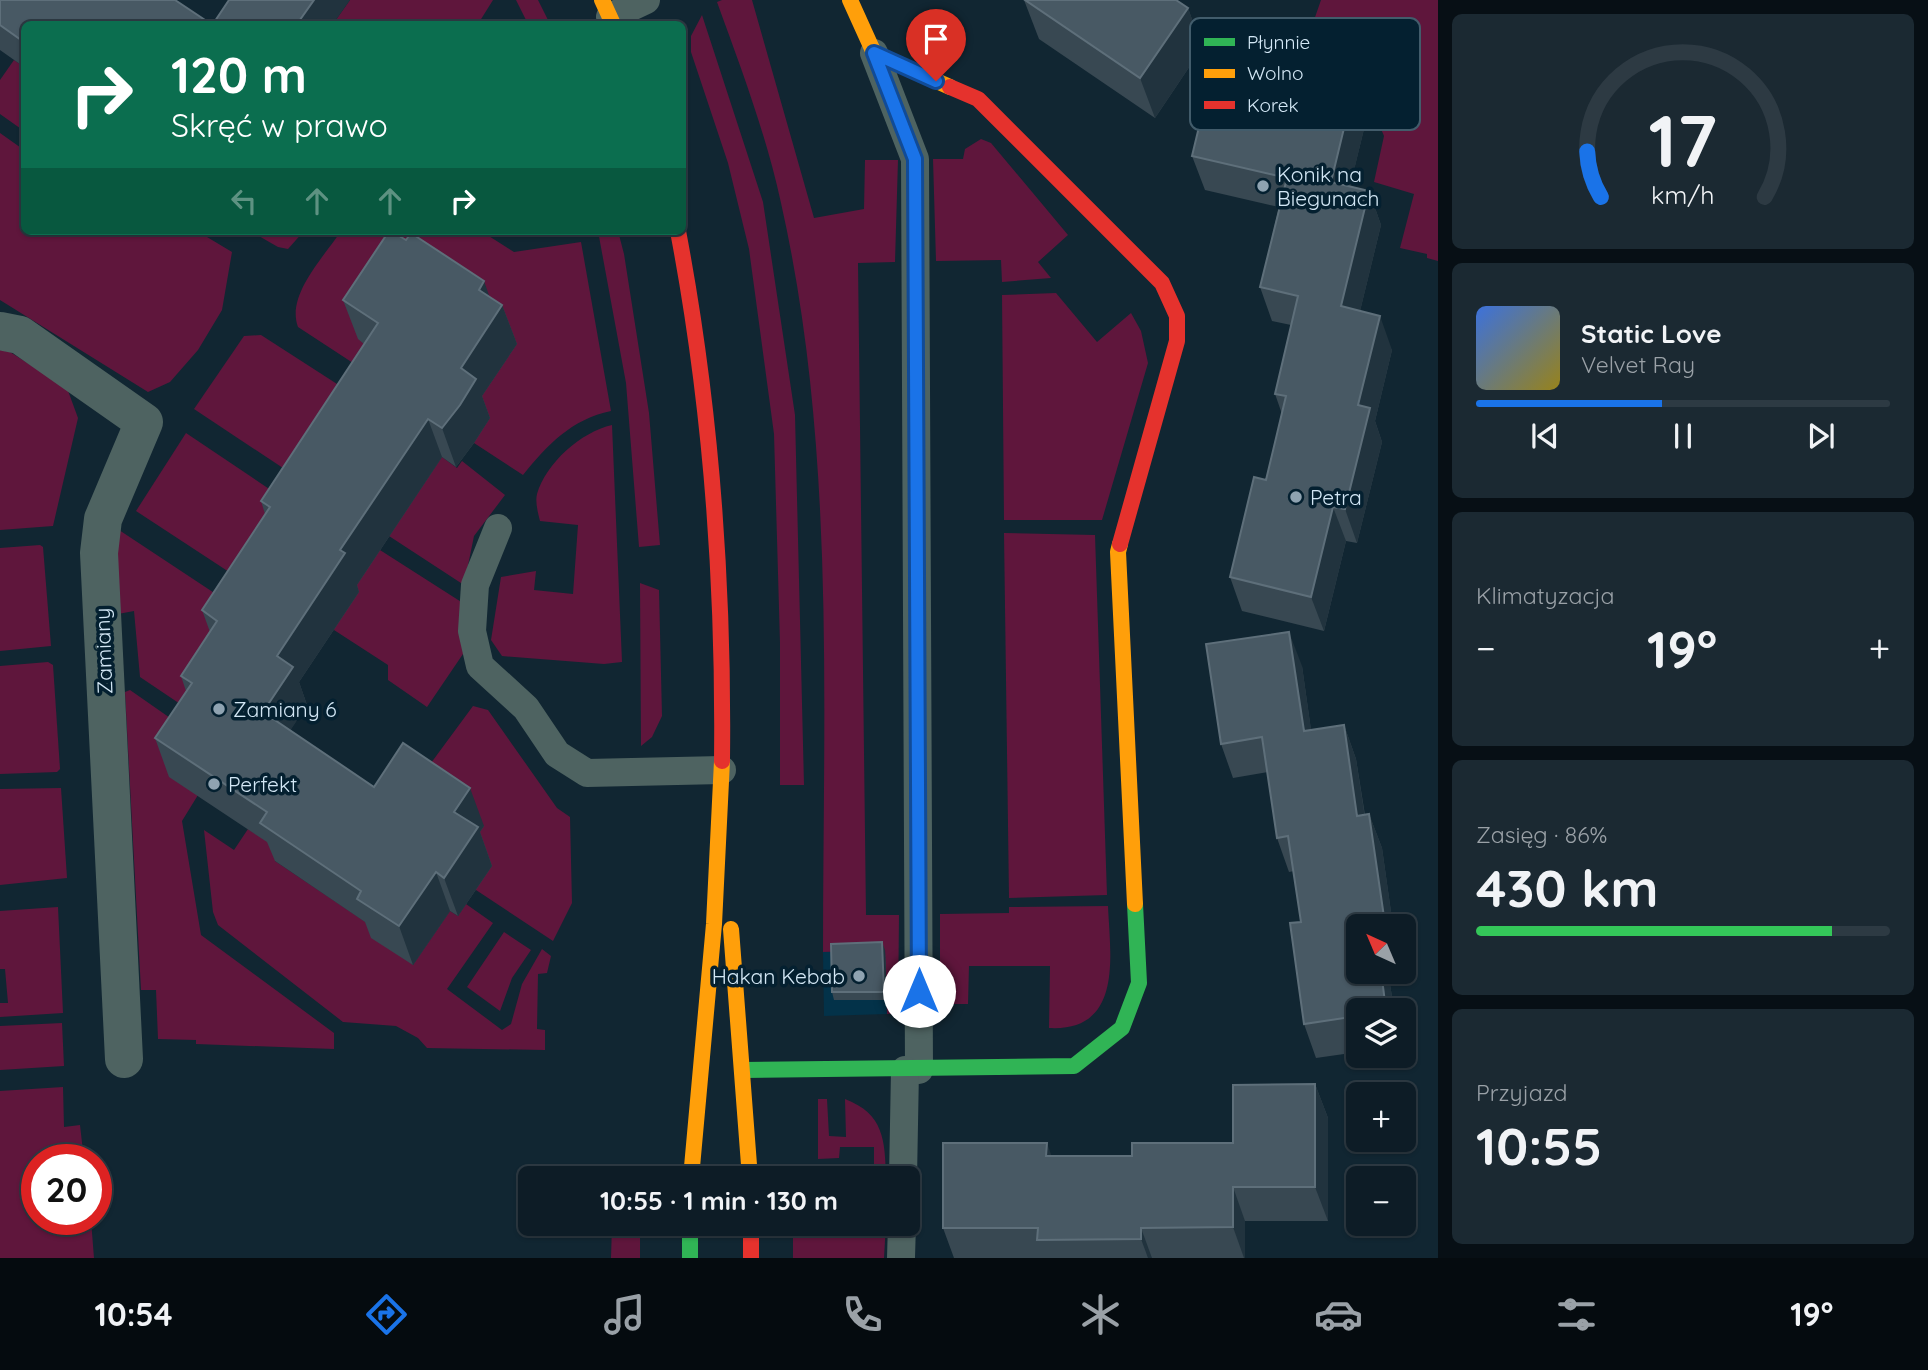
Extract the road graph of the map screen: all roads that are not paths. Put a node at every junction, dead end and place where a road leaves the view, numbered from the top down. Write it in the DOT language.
graph roads {
  1 [pos="646,0"];
  2 [pos="850,0"];
  3 [pos="608,14"];
  4 [pos="874,53"];
  5 [pos="679,235"];
  6 [pos="0,331"];
  7 [pos="498,527"];
  8 [pos="722,783"];
  9 [pos="124,1059"];
  10 [pos="701,1069"];
  11 [pos="743,1070"];
  12 [pos="912,1070"];
  13 [pos="692,1166"];
  14 [pos="749,1166"];
  15 [pos="904,1166"];
  16 [pos="690,1236"];
  17 [pos="751,1236"];
  18 [pos="902,1236"];
  19 [pos="690,1258"];
  20 [pos="751,1258"];
  21 [pos="901,1258"];
  1 -- 3 [label="lane"];
  2 -- 4 [label="street"];
  4 -- 12 [label="lane"];
  4 -- 12 [label="street"];
  5 -- 8 [label="street"];
  6 -- 9 [label="street, Zamiany"];
  7 -- 8 [label="lane"];
  8 -- 10 [label="street"];
  8 -- 11 [label="street"];
  10 -- 11 [label="lane"];
  10 -- 13 [label="street"];
  11 -- 12 [label="street"];
  11 -- 14 [label="street"];
  12 -- 15 [label="lane"];
  16 -- 19 [label="street"];
  17 -- 20 [label="street"];
  18 -- 21 [label="lane"];
}
